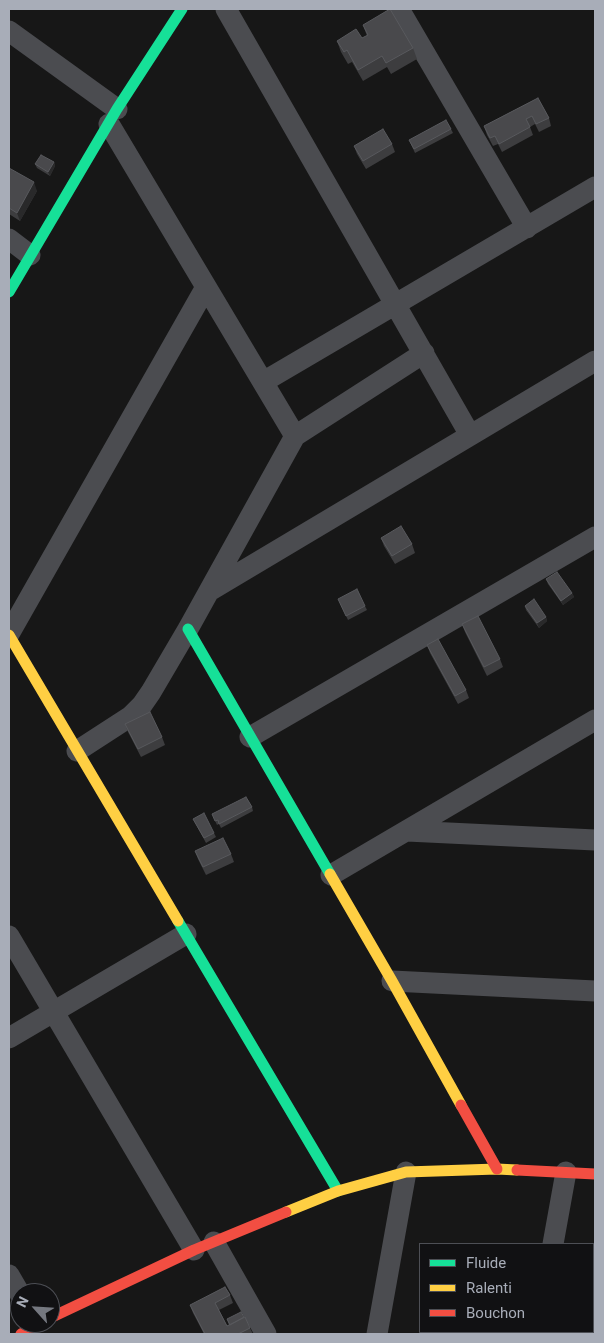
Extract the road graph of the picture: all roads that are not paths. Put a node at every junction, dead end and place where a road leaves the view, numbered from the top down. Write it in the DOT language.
graph roads {
  1 [pos="182,9"];
  2 [pos="226,9"];
  3 [pos="399,9"];
  4 [pos="9,31"];
  5 [pos="113,116"];
  6 [pos="595,187"];
  7 [pos="527,228"];
  8 [pos="9,240"];
  9 [pos="30,255"];
  10 [pos="206,287"];
  11 [pos="9,292"];
  12 [pos="395,304"];
  13 [pos="424,353"];
  14 [pos="595,361"];
  15 [pos="263,382"];
  16 [pos="470,435"];
  17 [pos="294,436"];
  18 [pos="595,537"];
  19 [pos="209,591"];
  20 [pos="188,629"];
  21 [pos="9,635"];
  22 [pos="595,720"];
  23 [pos="250,737"];
  24 [pos="77,751"];
  25 [pos="408,831"];
  26 [pos="595,840"];
  27 [pos="331,876"];
  28 [pos="186,934"];
  29 [pos="9,936"];
  30 [pos="392,981"];
  31 [pos="595,991"];
  32 [pos="54,1011"];
  33 [pos="9,1038"];
  34 [pos="497,1169"];
  35 [pos="406,1172"];
  36 [pos="566,1172"];
  37 [pos="595,1174"];
  38 [pos="338,1191"];
  39 [pos="214,1242"];
  40 [pos="553,1243"];
  41 [pos="194,1250"];
  42 [pos="60,1316"];
  43 [pos="266,1334"];
  44 [pos="377,1334"];
  1 -- 5 [label="street"];
  2 -- 12 [label="street"];
  3 -- 7 [label="street"];
  4 -- 5 [label="street"];
  5 -- 9 [label="street"];
  5 -- 10 [label="street"];
  6 -- 7 [label="street"];
  7 -- 12 [label="street"];
  8 -- 9 [label="street"];
  9 -- 11 [label="street"];
  10 -- 15 [label="street"];
  10 -- 21 [label="street"];
  12 -- 13 [label="street"];
  12 -- 15 [label="street"];
  13 -- 16 [label="street"];
  13 -- 17 [label="street"];
  14 -- 16 [label="street"];
  15 -- 17 [label="street"];
  16 -- 19 [label="street"];
  17 -- 19 [label="street"];
  18 -- 23 [label="street"];
  19 -- 20 [label="street"];
  20 -- 23 [label="street"];
  20 -- 24 [label="street"];
  21 -- 24 [label="street"];
  22 -- 25 [label="street"];
  23 -- 27 [label="street"];
  24 -- 28 [label="street"];
  25 -- 26 [label="street"];
  25 -- 27 [label="street"];
  27 -- 30 [label="street"];
  28 -- 32 [label="street"];
  28 -- 38 [label="street"];
  29 -- 32 [label="street"];
  30 -- 31 [label="street"];
  30 -- 34 [label="street"];
  32 -- 33 [label="street"];
  32 -- 41 [label="street"];
  34 -- 35 [label="street"];
  34 -- 36 [label="street"];
  35 -- 38 [label="street"];
  35 -- 44 [label="street"];
  36 -- 37 [label="street"];
  36 -- 40 [label="street"];
  38 -- 39 [label="street"];
  39 -- 41 [label="street"];
  39 -- 43 [label="street"];
  41 -- 42 [label="street"];
}
